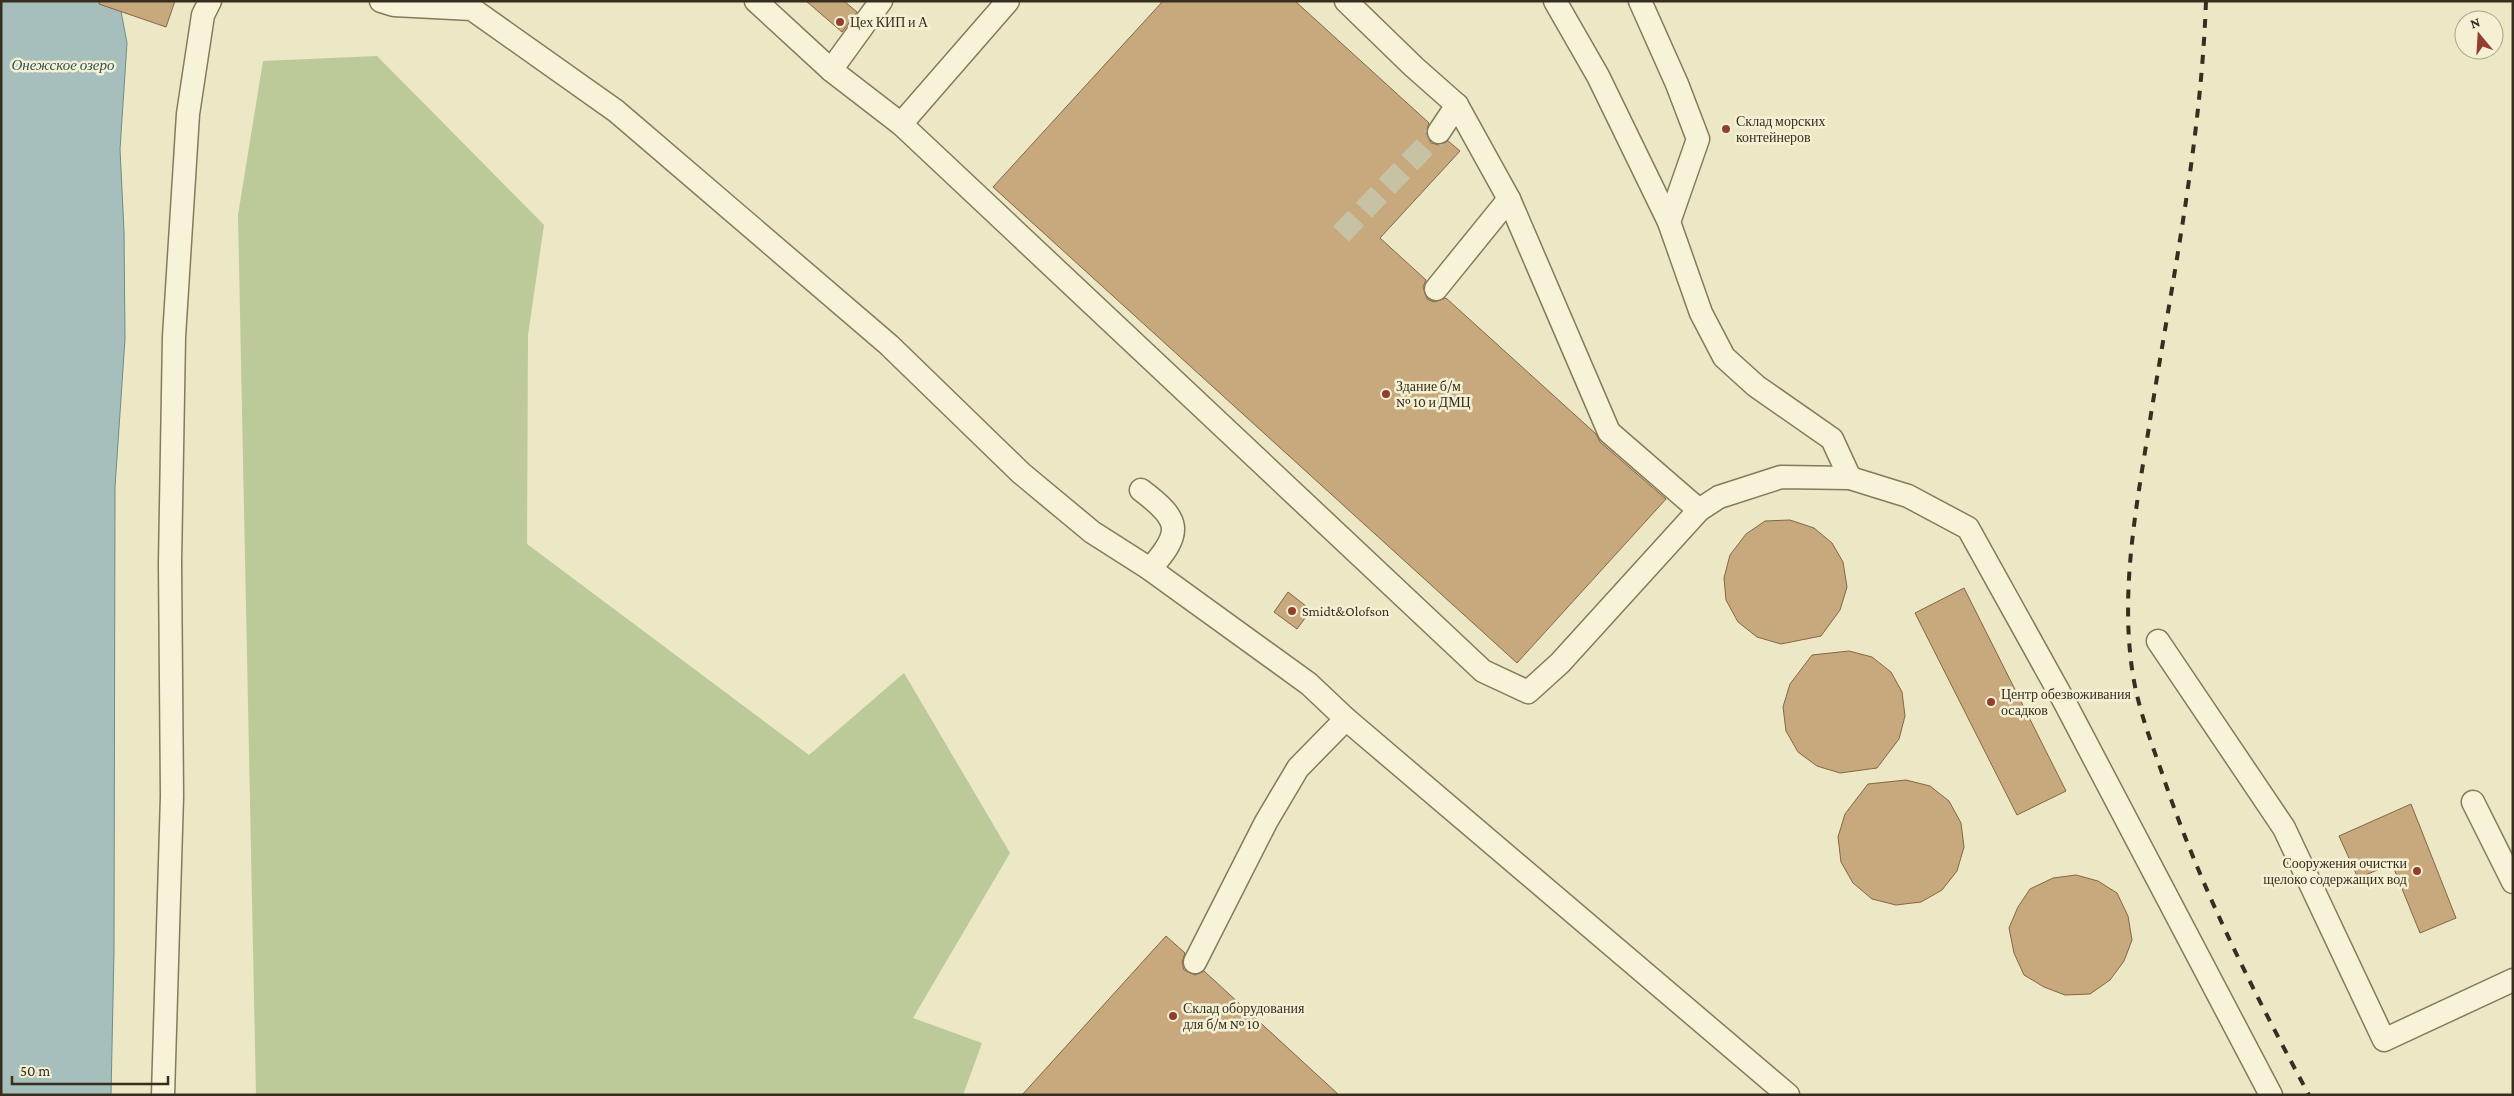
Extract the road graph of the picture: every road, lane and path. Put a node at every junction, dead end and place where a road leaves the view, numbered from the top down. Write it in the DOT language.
graph roads {
  1 [pos="210,1"];
  2 [pos="756,1"];
  3 [pos="881,1"];
  4 [pos="1008,1"];
  5 [pos="1346,1"];
  6 [pos="1555,1"];
  7 [pos="1640,1"];
  8 [pos="392,3"];
  9 [pos="830,70"];
  10 [pos="1457,105"];
  11 [pos="901,124"];
  12 [pos="1439,132"];
  13 [pos="1509,199"];
  14 [pos="1669,222"];
  15 [pos="1436,289"];
  16 [pos="1850,478"];
  17 [pos="1141,490"];
  18 [pos="1699,510"];
  19 [pos="1150,569"];
  20 [pos="2158,641"];
  21 [pos="1346,720"];
  22 [pos="2473,802"];
  23 [pos="2513,882"];
  24 [pos="1195,962"];
  25 [pos="2513,980"];
  26 [pos="163,1095"];
  27 [pos="1788,1095"];
  28 [pos="2271,1095"];
  1 -- 26 [label="lane"];
  2 -- 9 [label="lane"];
  3 -- 9 [label="lane"];
  4 -- 11 [label="lane"];
  5 -- 10 [label="lane"];
  6 -- 14 [label="lane"];
  7 -- 14 [label="lane"];
  8 -- 19 [label="lane"];
  9 -- 11 [label="lane"];
  10 -- 12 [label="lane"];
  10 -- 13 [label="lane"];
  11 -- 18 [label="lane"];
  13 -- 15 [label="lane"];
  13 -- 18 [label="lane"];
  14 -- 16 [label="lane"];
  16 -- 18 [label="lane"];
  16 -- 28 [label="lane"];
  17 -- 19 [label="lane"];
  19 -- 21 [label="lane"];
  20 -- 25 [label="lane"];
  21 -- 24 [label="lane"];
  21 -- 27 [label="lane"];
  22 -- 23 [label="lane"];
}
